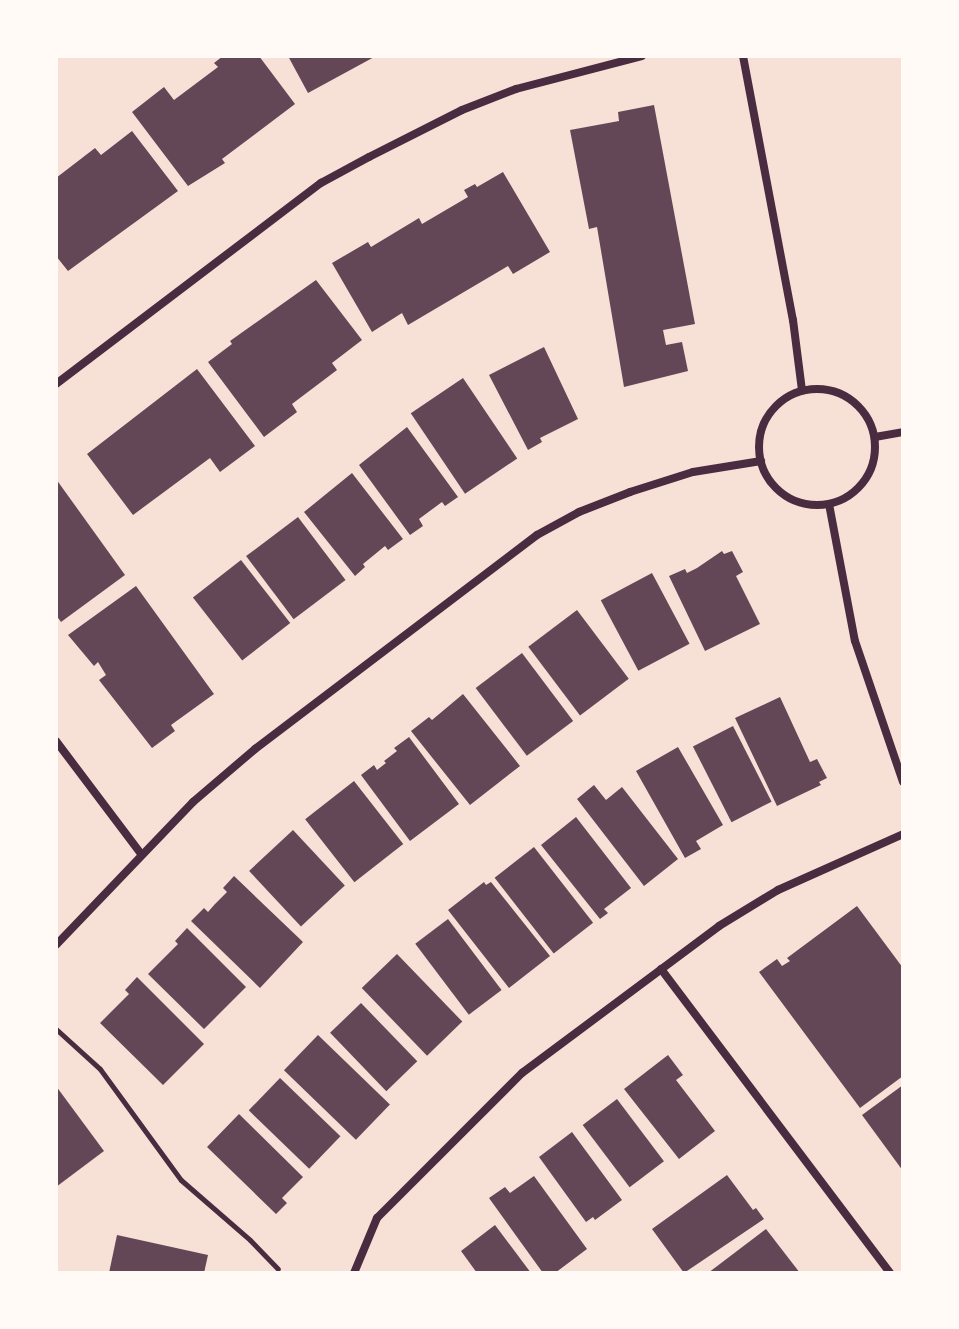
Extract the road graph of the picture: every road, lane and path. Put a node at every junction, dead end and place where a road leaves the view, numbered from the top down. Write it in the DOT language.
graph roads {
  1 [pos="642,56"];
  2 [pos="743,56"];
  3 [pos="56,384"];
  4 [pos="802,390"];
  5 [pos="903,432"];
  6 [pos="875,437"];
  7 [pos="761,461"];
  8 [pos="829,504"];
  9 [pos="56,741"];
  10 [pos="903,782"];
  11 [pos="903,834"];
  12 [pos="141,854"];
  13 [pos="56,945"];
  14 [pos="661,969"];
  15 [pos="56,1029"];
  16 [pos="278,1269"];
  17 [pos="354,1273"];
  18 [pos="890,1273"];
  1 -- 3 [label="street"];
  2 -- 4 [label="street"];
  4 -- 6 [label="street"];
  4 -- 7 [label="street"];
  5 -- 6 [label="street"];
  6 -- 8 [label="street"];
  7 -- 8 [label="street"];
  7 -- 12 [label="street"];
  8 -- 10 [label="street"];
  9 -- 12 [label="street"];
  11 -- 14 [label="street"];
  12 -- 13 [label="street"];
  14 -- 17 [label="street"];
  14 -- 18 [label="street"];
  15 -- 16 [label="path"];
}
